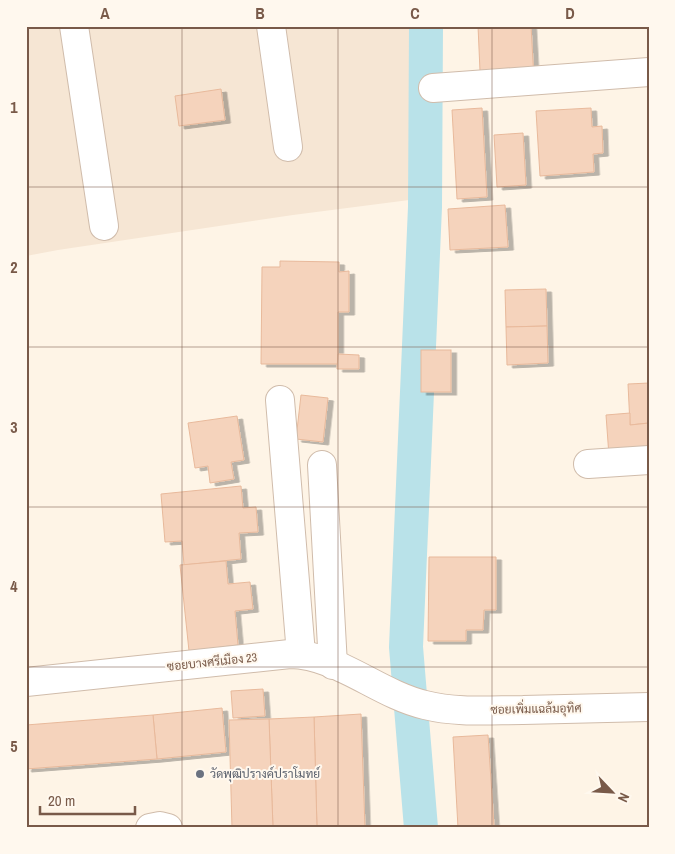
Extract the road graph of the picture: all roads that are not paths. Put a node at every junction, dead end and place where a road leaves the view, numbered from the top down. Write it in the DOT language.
graph roads {
  1 [pos="74,26"];
  2 [pos="271,26"];
  3 [pos="649,72"];
  4 [pos="433,88"];
  5 [pos="288,147"];
  6 [pos="104,226"];
  7 [pos="280,400"];
  8 [pos="649,460"];
  9 [pos="588,464"];
  10 [pos="322,465"];
  11 [pos="301,654"];
  12 [pos="333,665"];
  13 [pos="26,682"];
  14 [pos="390,692"];
  15 [pos="649,707"];
  16 [pos="150,828"];
  17 [pos="168,828"];
  1 -- 6 [label="street"];
  2 -- 5 [label="street"];
  3 -- 4 [label="street"];
  7 -- 11 [label="street"];
  8 -- 9 [label="street"];
  10 -- 12 [label="street"];
  11 -- 12 [label="street, ซอยบางศรีเมือง 23"];
  11 -- 13 [label="street, ซอยบางศรีเมือง 23"];
  12 -- 14 [label="street, ซอยบางศรีเมือง 23"];
  14 -- 15 [label="street, ซอยเพิ่มแฉล้มอุทิศ"];
  16 -- 17 [label="street"];
}
